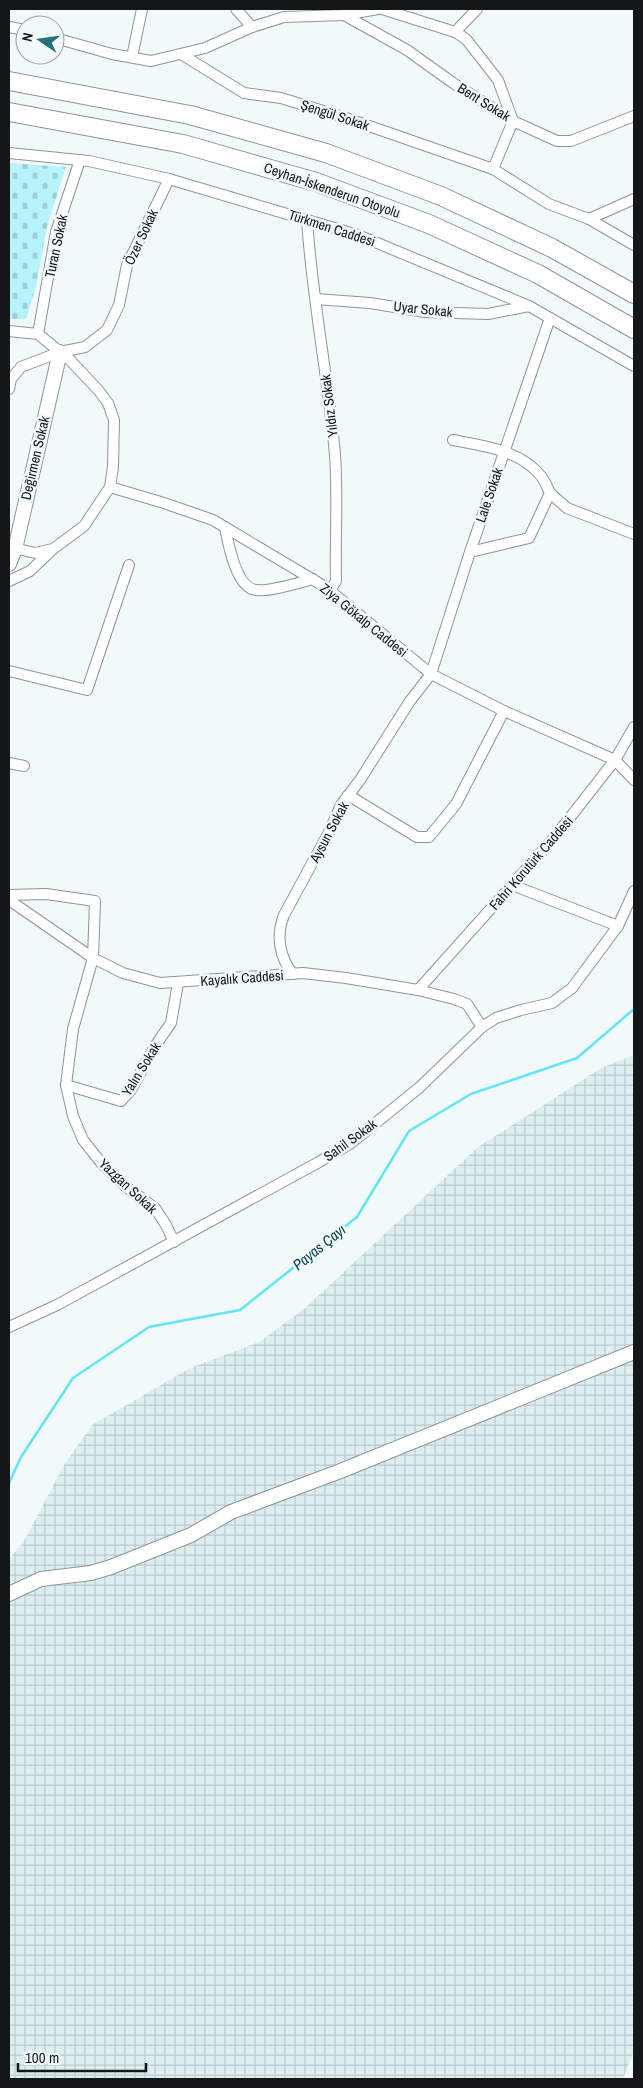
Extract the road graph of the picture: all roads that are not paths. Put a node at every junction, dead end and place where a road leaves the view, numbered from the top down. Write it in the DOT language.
graph roads {
  1 [pos="142,9"];
  2 [pos="236,9"];
  3 [pos="378,9"];
  4 [pos="382,9"];
  5 [pos="477,9"];
  6 [pos="344,15"];
  7 [pos="252,26"];
  8 [pos="455,32"];
  9 [pos="65,41"];
  10 [pos="181,54"];
  11 [pos="132,57"];
  12 [pos="9,81"];
  13 [pos="9,112"];
  14 [pos="634,116"];
  15 [pos="513,121"];
  16 [pos="9,153"];
  17 [pos="80,160"];
  18 [pos="493,170"];
  19 [pos="169,179"];
  20 [pos="634,199"];
  21 [pos="589,219"];
  22 [pos="307,220"];
  23 [pos="634,245"];
  24 [pos="634,294"];
  25 [pos="316,299"];
  26 [pos="529,306"];
  27 [pos="550,318"];
  28 [pos="634,328"];
  29 [pos="9,331"];
  30 [pos="38,334"];
  31 [pos="60,352"];
  32 [pos="634,366"];
  33 [pos="9,389"];
  34 [pos="453,440"];
  35 [pos="504,450"];
  36 [pos="110,487"];
  37 [pos="550,493"];
  38 [pos="224,527"];
  39 [pos="634,534"];
  40 [pos="12,548"];
  41 [pos="53,549"];
  42 [pos="470,552"];
  43 [pos="9,564"];
  44 [pos="129,565"];
  45 [pos="312,580"];
  46 [pos="9,581"];
  47 [pos="330,591"];
  48 [pos="9,671"];
  49 [pos="431,674"];
  50 [pos="504,711"];
  51 [pos="634,727"];
  52 [pos="615,760"];
  53 [pos="9,764"];
  54 [pos="24,766"];
  55 [pos="634,780"];
  56 [pos="348,795"];
  57 [pos="512,885"];
  58 [pos="634,891"];
  59 [pos="9,895"];
  60 [pos="9,900"];
  61 [pos="618,926"];
  62 [pos="93,958"];
  63 [pos="293,974"];
  64 [pos="178,983"];
  65 [pos="418,990"];
  66 [pos="482,1027"];
  67 [pos="66,1085"];
  68 [pos="174,1242"];
  69 [pos="9,1327"];
  70 [pos="634,1352"];
  71 [pos="9,1594"];
  1 -- 11 [label="street"];
  2 -- 7 [label="street"];
  3 -- 6 [label="street"];
  4 -- 8 [label="street"];
  5 -- 8 [label="street"];
  6 -- 7 [label="street"];
  6 -- 15 [label="street, Bent Sokak"];
  7 -- 10 [label="street"];
  8 -- 15 [label="street"];
  9 -- 11 [label="street"];
  10 -- 11 [label="street"];
  10 -- 18 [label="street, Şengül Sokak"];
  12 -- 24 [label="highway"];
  13 -- 28 [label="highway, Ceyhan-İskenderun Otoyolu"];
  14 -- 15 [label="street, Bent Sokak"];
  15 -- 18 [label="street"];
  16 -- 17 [label="street, Türkmen Caddesi"];
  17 -- 19 [label="street, Türkmen Caddesi"];
  17 -- 30 [label="street, Turan Sokak"];
  18 -- 21 [label="street, Şengül Sokak"];
  19 -- 22 [label="street, Türkmen Caddesi"];
  19 -- 31 [label="street, Özer Sokak"];
  20 -- 21 [label="street"];
  21 -- 23 [label="street, Şengül Sokak"];
  22 -- 25 [label="street, Yıldız Sokak"];
  22 -- 26 [label="street, Türkmen Caddesi"];
  25 -- 26 [label="street, Uyar Sokak"];
  25 -- 47 [label="street, Yıldız Sokak"];
  26 -- 27 [label="street, Türkmen Caddesi"];
  27 -- 32 [label="street, Türkmen Caddesi"];
  27 -- 35 [label="street, Lale Sokak"];
  29 -- 30 [label="street"];
  30 -- 31 [label="street"];
  31 -- 33 [label="street, Özer Sokak"];
  31 -- 36 [label="street"];
  31 -- 40 [label="street, Değirmen Sokak"];
  34 -- 35 [label="street"];
  35 -- 37 [label="street"];
  35 -- 42 [label="street, Lale Sokak"];
  36 -- 38 [label="street, Ziya Gökalp Caddesi"];
  36 -- 41 [label="street"];
  37 -- 39 [label="street"];
  37 -- 42 [label="street"];
  38 -- 45 [label="street, Ziya Gökalp Caddesi"];
  38 -- 45 [label="street"];
  40 -- 41 [label="street"];
  40 -- 43 [label="street, Değirmen Sokak"];
  41 -- 46 [label="street"];
  42 -- 49 [label="street, Lale Sokak"];
  44 -- 48 [label="street"];
  45 -- 47 [label="street, Ziya Gökalp Caddesi"];
  47 -- 49 [label="street, Ziya Gökalp Caddesi"];
  49 -- 50 [label="street, Ziya Gökalp Caddesi"];
  49 -- 56 [label="street, Aysun Sokak"];
  50 -- 52 [label="street, Ziya Gökalp Caddesi"];
  50 -- 56 [label="street"];
  51 -- 52 [label="street, Fahri Korutürk Caddesi"];
  52 -- 55 [label="street"];
  52 -- 57 [label="street, Fahri Korutürk Caddesi"];
  53 -- 54 [label="street"];
  56 -- 63 [label="street, Aysun Sokak"];
  57 -- 61 [label="street"];
  57 -- 65 [label="street, Fahri Korutürk Caddesi"];
  58 -- 61 [label="street, Sahil Sokak"];
  59 -- 62 [label="street, Yazgan Sokak"];
  60 -- 62 [label="street, Kayalık Caddesi"];
  61 -- 66 [label="street, Sahil Sokak"];
  62 -- 64 [label="street, Kayalık Caddesi"];
  62 -- 67 [label="street, Yazgan Sokak"];
  63 -- 64 [label="street, Kayalık Caddesi"];
  63 -- 65 [label="street, Kayalık Caddesi"];
  64 -- 67 [label="street, Yalın Sokak"];
  65 -- 66 [label="street, Kayalık Caddesi"];
  66 -- 68 [label="street, Sahil Sokak"];
  67 -- 68 [label="street, Yazgan Sokak"];
  68 -- 69 [label="street, Sahil Sokak"];
  70 -- 71 [label="street"];
}
